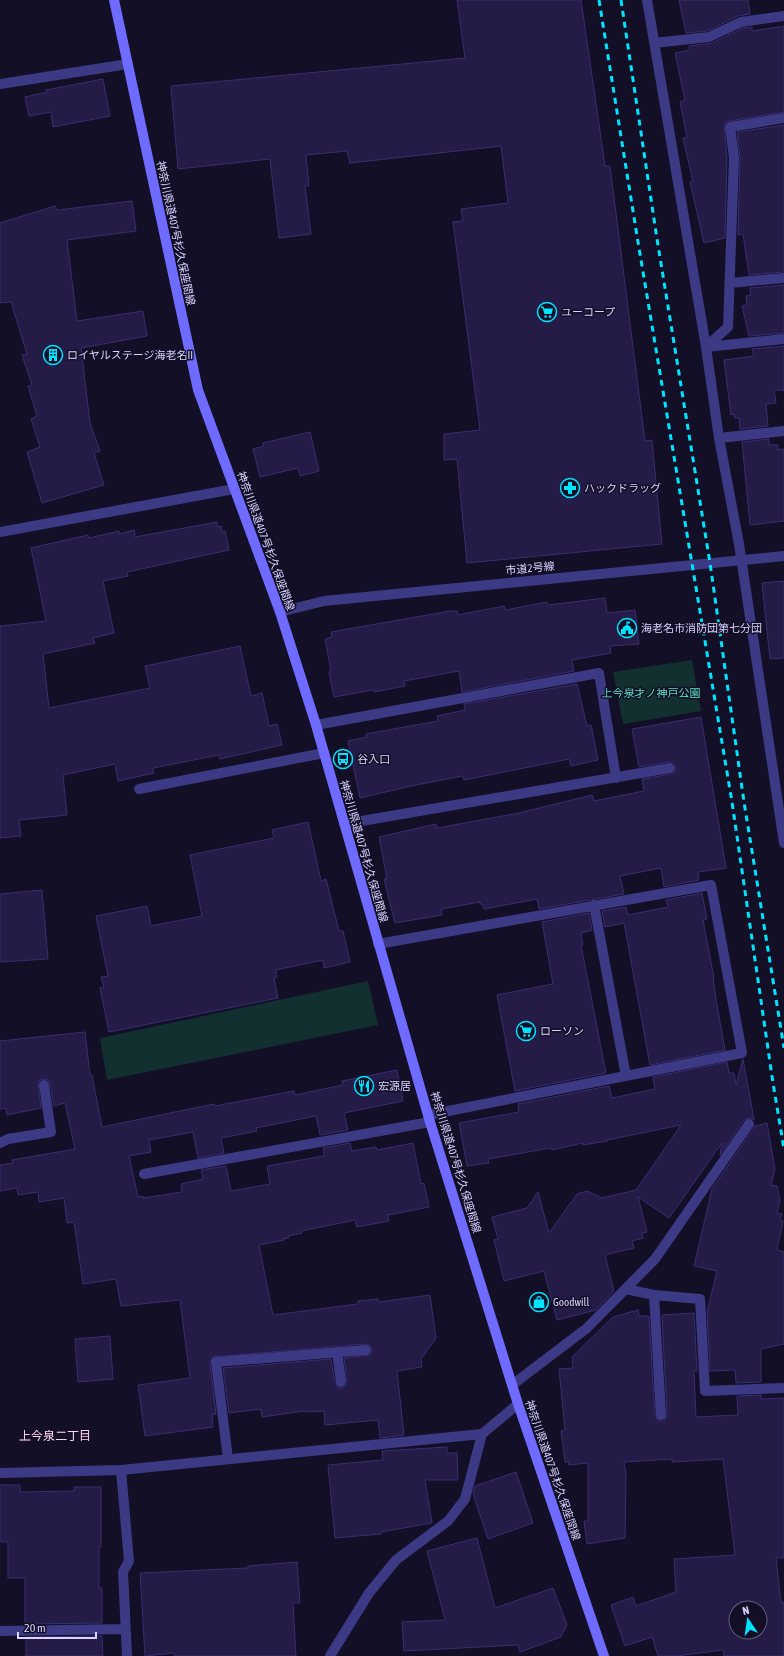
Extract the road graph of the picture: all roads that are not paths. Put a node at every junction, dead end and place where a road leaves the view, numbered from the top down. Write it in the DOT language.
graph roads {
  1 [pos="114,0"];
  2 [pos="647,0"];
  3 [pos="784,16"];
  4 [pos="654,43"];
  5 [pos="128,64"];
  6 [pos="0,84"];
  7 [pos="784,118"];
  8 [pos="784,278"];
  9 [pos="730,283"];
  10 [pos="784,339"];
  11 [pos="706,347"];
  12 [pos="784,431"];
  13 [pos="719,438"];
  14 [pos="234,489"];
  15 [pos="0,532"];
  16 [pos="784,556"];
  17 [pos="741,560"];
  18 [pos="280,612"];
  19 [pos="316,724"];
  20 [pos="324,753"];
  21 [pos="670,768"];
  22 [pos="616,778"];
  23 [pos="139,789"];
  24 [pos="344,824"];
  25 [pos="784,843"];
  26 [pos="594,905"];
  27 [pos="378,944"];
  28 [pos="626,1076"];
  29 [pos="44,1085"];
  30 [pos="429,1118"];
  31 [pos="749,1124"];
  32 [pos="0,1142"];
  33 [pos="144,1174"];
  34 [pos="626,1289"];
  35 [pos="654,1295"];
  36 [pos="366,1350"];
  37 [pos="337,1352"];
  38 [pos="341,1382"];
  39 [pos="512,1385"];
  40 [pos="784,1388"];
  41 [pos="518,1404"];
  42 [pos="662,1415"];
  43 [pos="482,1434"];
  44 [pos="228,1459"];
  45 [pos="121,1470"];
  46 [pos="0,1473"];
  47 [pos="125,1629"];
  48 [pos="0,1631"];
  49 [pos="126,1656"];
  50 [pos="330,1656"];
  51 [pos="604,1656"];
  1 -- 5 [label="main road, 神奈川県道407号杉久保座間線"];
  2 -- 4 [label="street"];
  3 -- 4 [label="street"];
  4 -- 11 [label="street"];
  5 -- 6 [label="street"];
  5 -- 14 [label="main road, 神奈川県道407号杉久保座間線"];
  7 -- 9 [label="street"];
  8 -- 9 [label="street"];
  9 -- 11 [label="street"];
  10 -- 11 [label="street"];
  11 -- 13 [label="street"];
  12 -- 13 [label="street"];
  13 -- 17 [label="street"];
  14 -- 15 [label="street"];
  14 -- 18 [label="main road, 神奈川県道407号杉久保座間線"];
  16 -- 17 [label="street, 市道2号線"];
  17 -- 18 [label="street, 市道2号線"];
  17 -- 25 [label="street"];
  18 -- 19 [label="main road, 神奈川県道407号杉久保座間線"];
  19 -- 20 [label="main road, 神奈川県道407号杉久保座間線"];
  19 -- 22 [label="street"];
  20 -- 23 [label="street"];
  20 -- 24 [label="main road, 神奈川県道407号杉久保座間線"];
  21 -- 22 [label="street"];
  22 -- 24 [label="street"];
  24 -- 27 [label="main road, 神奈川県道407号杉久保座間線"];
  26 -- 27 [label="street"];
  26 -- 28 [label="street"];
  26 -- 28 [label="street"];
  27 -- 30 [label="main road, 神奈川県道407号杉久保座間線"];
  28 -- 30 [label="street"];
  29 -- 32 [label="street"];
  30 -- 33 [label="street"];
  30 -- 39 [label="main road, 神奈川県道407号杉久保座間線"];
  31 -- 34 [label="street"];
  34 -- 35 [label="street"];
  34 -- 39 [label="street"];
  35 -- 40 [label="street"];
  35 -- 42 [label="street"];
  36 -- 37 [label="street"];
  37 -- 38 [label="street"];
  37 -- 44 [label="street"];
  39 -- 41 [label="main road, 神奈川県道407号杉久保座間線"];
  41 -- 43 [label="street"];
  41 -- 51 [label="main road, 神奈川県道407号杉久保座間線"];
  43 -- 44 [label="street"];
  43 -- 50 [label="street"];
  44 -- 45 [label="street"];
  45 -- 46 [label="street"];
  45 -- 47 [label="street"];
  47 -- 48 [label="street"];
  47 -- 49 [label="street"];
}
